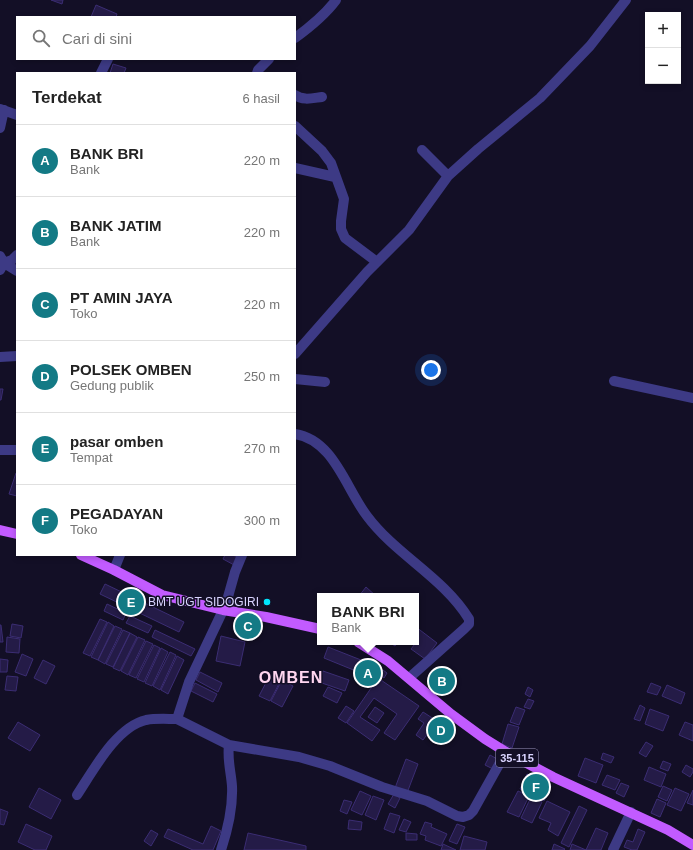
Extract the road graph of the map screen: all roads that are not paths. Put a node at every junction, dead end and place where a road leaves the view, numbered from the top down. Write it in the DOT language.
graph roads {
  1 [pos="336,0"];
  2 [pos="626,0"];
  3 [pos="296,37"];
  4 [pos="108,60"];
  5 [pos="267,60"];
  6 [pos="102,72"];
  7 [pos="257,72"];
  8 [pos="296,96"];
  9 [pos="322,97"];
  10 [pos="2,110"];
  11 [pos="16,115"];
  12 [pos="296,127"];
  13 [pos="0,128"];
  14 [pos="422,150"];
  15 [pos="296,168"];
  16 [pos="448,176"];
  17 [pos="335,177"];
  18 [pos="16,256"];
  19 [pos="377,262"];
  20 [pos="1,263"];
  21 [pos="16,270"];
  22 [pos="296,353"];
  23 [pos="16,356"];
  24 [pos="0,357"];
  25 [pos="296,379"];
  26 [pos="614,381"];
  27 [pos="325,382"];
  28 [pos="693,398"];
  29 [pos="296,434"];
  30 [pos="0,450"];
  31 [pos="16,450"];
  32 [pos="0,530"];
  33 [pos="16,534"];
  34 [pos="83,556"];
  35 [pos="120,556"];
  36 [pos="242,556"];
  37 [pos="114,570"];
  38 [pos="223,610"];
  39 [pos="317,628"];
  40 [pos="363,645"];
  41 [pos="410,678"];
  42 [pos="177,719"];
  43 [pos="229,745"];
  44 [pos="506,752"];
  45 [pos="76,795"];
  46 [pos="631,812"];
  47 [pos="693,845"];
  48 [pos="221,850"];
  49 [pos="613,850"];
  1 -- 3 [label="street"];
  2 -- 16 [label="street"];
  4 -- 6 [label="street"];
  5 -- 7 [label="street"];
  8 -- 9 [label="street"];
  10 -- 11 [label="street"];
  10 -- 13 [label="street"];
  12 -- 17 [label="street"];
  14 -- 16 [label="street"];
  15 -- 17 [label="street"];
  16 -- 19 [label="street"];
  17 -- 19 [label="street"];
  18 -- 20 [label="street"];
  19 -- 22 [label="street"];
  20 -- 21 [label="street"];
  23 -- 24 [label="street"];
  25 -- 27 [label="street"];
  26 -- 28 [label="street"];
  29 -- 41 [label="street"];
  30 -- 31 [label="street"];
  32 -- 33 [label="main road"];
  34 -- 37 [label="main road"];
  35 -- 37 [label="street"];
  36 -- 38 [label="street"];
  37 -- 38 [label="main road"];
  38 -- 39 [label="main road"];
  38 -- 42 [label="street"];
  40 -- 41 [label="main road, 35-115"];
  41 -- 44 [label="main road, 35-115"];
  42 -- 43 [label="street"];
  42 -- 45 [label="street"];
  43 -- 44 [label="street"];
  43 -- 48 [label="street"];
  44 -- 46 [label="main road, 35-115"];
  46 -- 47 [label="main road, 35-115"];
  46 -- 49 [label="street"];
}
